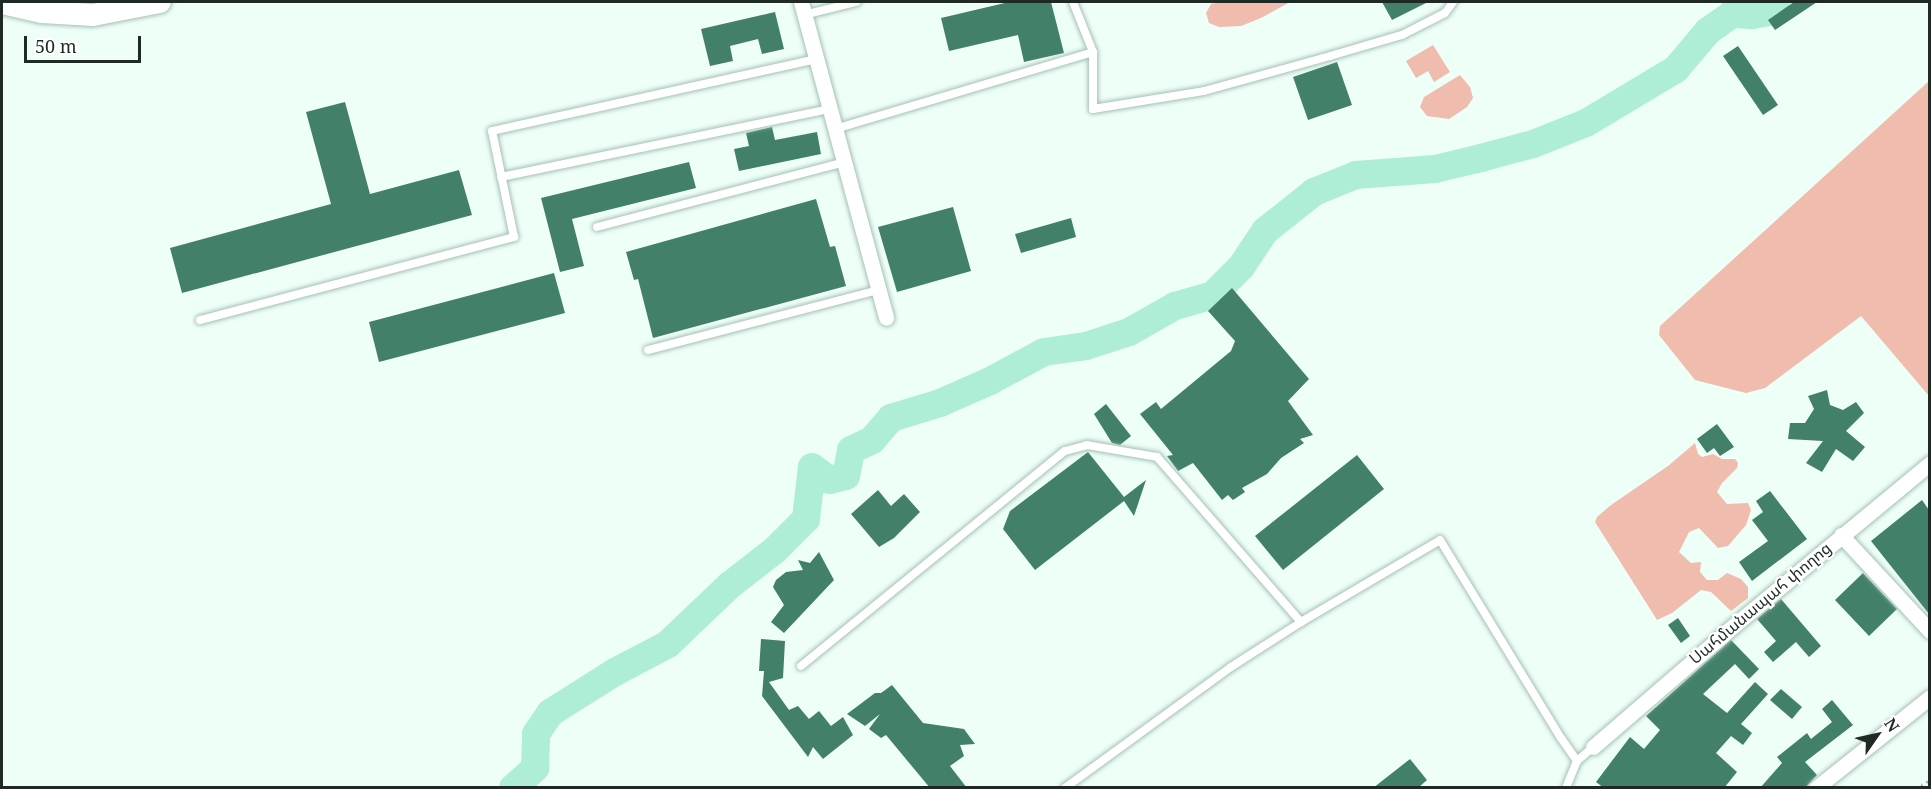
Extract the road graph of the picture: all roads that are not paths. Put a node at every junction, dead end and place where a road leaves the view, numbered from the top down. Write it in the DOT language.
graph roads {
  1 [pos="160,2"];
  2 [pos="856,2"];
  3 [pos="1073,2"];
  4 [pos="1453,2"];
  5 [pos="2,3"];
  6 [pos="803,8"];
  7 [pos="1093,52"];
  8 [pos="816,59"];
  9 [pos="830,109"];
  10 [pos="835,129"];
  11 [pos="844,162"];
  12 [pos="501,177"];
  13 [pos="597,227"];
  14 [pos="878,290"];
  15 [pos="886,318"];
  16 [pos="200,320"];
  17 [pos="648,350"];
  18 [pos="1929,463"];
  19 [pos="1841,535"];
  20 [pos="1301,622"];
  21 [pos="1929,631"];
  22 [pos="801,666"];
  23 [pos="1929,697"];
  24 [pos="1593,747"];
  25 [pos="1577,761"];
  26 [pos="1065,788"];
  27 [pos="1566,788"];
  28 [pos="1816,788"];
  1 -- 5 [label="main road"];
  2 -- 6 [label="lane"];
  3 -- 7 [label="lane"];
  4 -- 7 [label="lane"];
  6 -- 8 [label="street"];
  7 -- 10 [label="lane"];
  8 -- 9 [label="street"];
  8 -- 12 [label="lane"];
  9 -- 10 [label="street"];
  9 -- 12 [label="lane"];
  10 -- 11 [label="street"];
  11 -- 13 [label="lane"];
  11 -- 14 [label="street"];
  12 -- 16 [label="lane"];
  14 -- 15 [label="street"];
  14 -- 17 [label="lane"];
  18 -- 19 [label="street, Սահմանապահ փողոց"];
  19 -- 21 [label="street"];
  19 -- 24 [label="street, Սահմանապահ փողոց"];
  20 -- 22 [label="lane"];
  20 -- 25 [label="lane"];
  20 -- 26 [label="lane"];
  23 -- 28 [label="street"];
  24 -- 25 [label="lane"];
  25 -- 27 [label="lane"];
}
